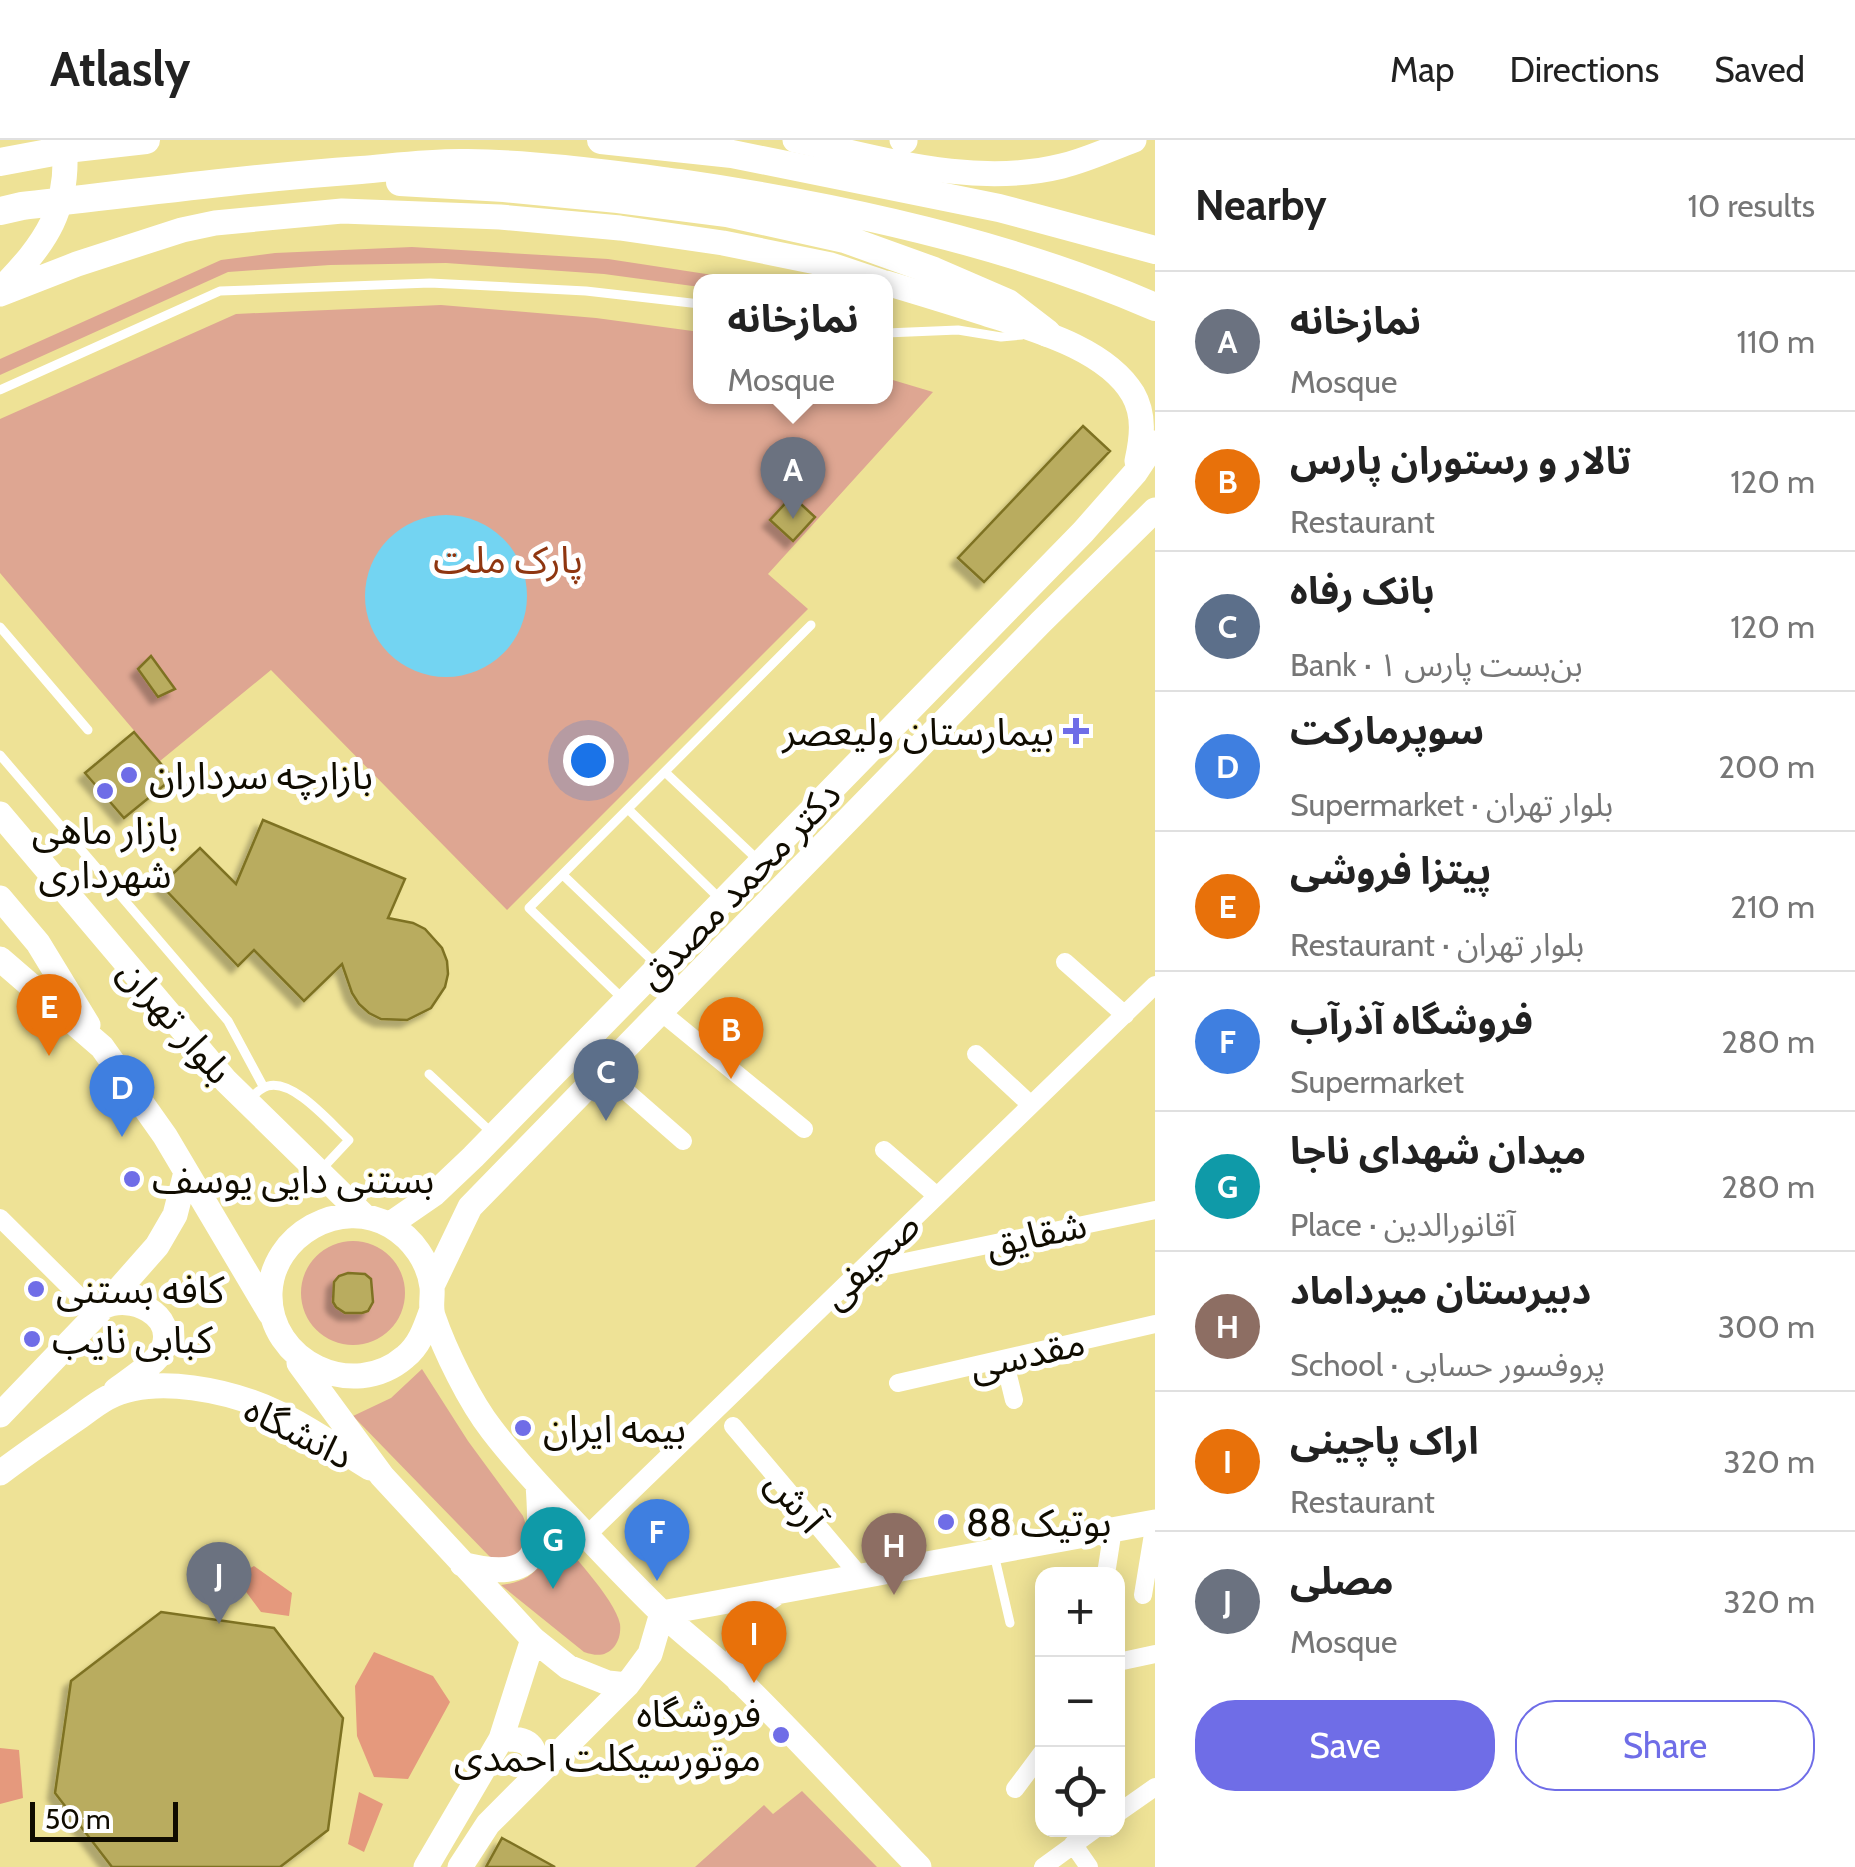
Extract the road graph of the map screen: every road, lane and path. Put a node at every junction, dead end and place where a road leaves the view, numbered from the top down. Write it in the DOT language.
graph roads {
  1 [pos="64,140"];
  2 [pos="146,140"];
  3 [pos="601,140"];
  4 [pos="795,140"];
  5 [pos="1134,140"];
  6 [pos="0,162"];
  7 [pos="314,173"];
  8 [pos="0,210"];
  9 [pos="1155,250"];
  10 [pos="858,274"];
  11 [pos="893,285"];
  12 [pos="0,292"];
  13 [pos="693,303"];
  14 [pos="1155,307"];
  15 [pos="893,333"];
  16 [pos="1047,333"];
  17 [pos="0,390"];
  18 [pos="1155,442"];
  19 [pos="1145,467"];
  20 [pos="1155,510"];
  21 [pos="811,626"];
  22 [pos="0,627"];
  23 [pos="88,730"];
  24 [pos="0,755"];
  25 [pos="664,772"];
  26 [pos="628,809"];
  27 [pos="0,814"];
  28 [pos="761,862"];
  29 [pos="562,874"];
  30 [pos="0,898"];
  31 [pos="722,902"];
  32 [pos="0,959"];
  33 [pos="1065,962"];
  34 [pos="659,967"];
  35 [pos="1155,985"];
  36 [pos="626,1001"];
  37 [pos="661,1012"];
  38 [pos="1124,1014"];
  39 [pos="102,1046"];
  40 [pos="976,1054"];
  41 [pos="603,1070"];
  42 [pos="429,1074"];
  43 [pos="255,1094"];
  44 [pos="1031,1105"];
  45 [pos="804,1129"];
  46 [pos="494,1135"];
  47 [pos="683,1141"];
  48 [pos="884,1150"];
  49 [pos="186,1172"];
  50 [pos="318,1172"];
  51 [pos="444,1185"];
  52 [pos="937,1196"];
  53 [pos="470,1207"];
  54 [pos="1155,1210"];
  55 [pos="0,1218"];
  56 [pos="377,1220"];
  57 [pos="859,1272"];
  58 [pos="432,1299"];
  59 [pos="100,1310"];
  60 [pos="274,1320"];
  61 [pos="1155,1324"];
  62 [pos="286,1344"];
  63 [pos="1004,1359"];
  64 [pos="898,1383"];
  65 [pos="108,1397"];
  66 [pos="1014,1400"];
  67 [pos="5,1402"];
  68 [pos="733,1426"];
  69 [pos="0,1473"];
  70 [pos="382,1476"];
  71 [pos="538,1484"];
  72 [pos="1155,1522"];
  73 [pos="1112,1529"];
  74 [pos="586,1536"];
  75 [pos="993,1552"];
  76 [pos="462,1564"];
  77 [pos="1107,1567"];
  78 [pos="860,1576"];
  79 [pos="777,1592"];
  80 [pos="1143,1595"];
  81 [pos="662,1613"];
  82 [pos="1010,1623"];
  83 [pos="533,1639"];
  84 [pos="1155,1654"];
  85 [pos="1125,1660"];
  86 [pos="740,1681"];
  87 [pos="627,1686"];
  88 [pos="501,1740"];
  89 [pos="1035,1762"];
  90 [pos="538,1772"];
  91 [pos="1155,1788"];
  92 [pos="1015,1789"];
  93 [pos="1125,1809"];
  94 [pos="1084,1837"];
  95 [pos="1073,1844"];
  96 [pos="426,1867"];
  97 [pos="460,1867"];
  98 [pos="919,1867"];
  99 [pos="1043,1867"];
  100 [pos="1090,1867"];
  1 -- 12 [label="main road"];
  2 -- 6 [label="main road"];
  3 -- 9 [label="main road"];
  4 -- 5 [label="main road"];
  7 -- 8 [label="main road"];
  7 -- 14 [label="main road"];
  7 -- 16 [label="main road"];
  10 -- 12 [label="main road"];
  11 -- 16 [label="main road"];
  13 -- 17 [label="lane"];
  15 -- 16 [label="lane"];
  16 -- 19 [label="main road"];
  18 -- 19 [label="main road, دکتر محمد مصدق"];
  19 -- 28 [label="main road, دکتر محمد مصدق"];
  20 -- 37 [label="main road, دکتر محمد مصدق"];
  21 -- 25 [label="lane"];
  22 -- 23 [label="lane"];
  24 -- 43 [label="lane"];
  25 -- 26 [label="lane"];
  25 -- 28 [label="lane"];
  26 -- 29 [label="lane"];
  26 -- 31 [label="lane"];
  27 -- 43 [label="main road, بلوار تهران"];
  28 -- 31 [label="main road, دکتر محمد مصدق"];
  29 -- 34 [label="lane"];
  29 -- 36 [label="lane"];
  30 -- 39 [label="main road, بلوار تهران"];
  31 -- 34 [label="main road, دکتر محمد مصدق"];
  32 -- 39 [label="main road, بلوار تهران"];
  33 -- 38 [label="street"];
  34 -- 36 [label="main road, دکتر محمد مصدق"];
  35 -- 38 [label="street, صحیفی"];
  36 -- 46 [label="main road, دکتر محمد مصدق"];
  37 -- 41 [label="main road, دکتر محمد مصدق"];
  37 -- 45 [label="street"];
  38 -- 44 [label="street, صحیفی"];
  39 -- 49 [label="main road, بلوار تهران"];
  40 -- 44 [label="street"];
  41 -- 47 [label="street"];
  41 -- 53 [label="main road, دکتر محمد مصدق"];
  42 -- 46 [label="lane"];
  43 -- 50 [label="main road, بلوار تهران"];
  43 -- 50 [label="lane"];
  44 -- 52 [label="street, صحیفی"];
  46 -- 51 [label="main road, دکتر محمد مصدق"];
  48 -- 52 [label="street"];
  49 -- 59 [label="main road"];
  49 -- 60 [label="main road, بلوار تهران"];
  50 -- 56 [label="main road, بلوار تهران"];
  51 -- 53 [label="main road"];
  51 -- 56 [label="main road, دکتر محمد مصدق"];
  52 -- 57 [label="street, صحیفی"];
  53 -- 58 [label="main road, دکتر محمد مصدق"];
  54 -- 57 [label="street, شقایق"];
  55 -- 59 [label="street"];
  56 -- 58 [label="main road"];
  56 -- 60 [label="main road"];
  57 -- 74 [label="street, صحیفی"];
  58 -- 62 [label="main road"];
  58 -- 71 [label="main road"];
  59 -- 65 [label="main road"];
  59 -- 67 [label="main road"];
  60 -- 62 [label="main road"];
  61 -- 63 [label="street, مقدسی"];
  62 -- 70 [label="main road"];
  63 -- 64 [label="street, مقدسی"];
  63 -- 66 [label="street"];
  65 -- 69 [label="main road, دانشگاه"];
  65 -- 70 [label="main road, دانشگاه"];
  68 -- 78 [label="street, آرش"];
  70 -- 76 [label="main road"];
  71 -- 74 [label="main road"];
  71 -- 76 [label="main road"];
  72 -- 73 [label="main road"];
  72 -- 80 [label="street"];
  73 -- 75 [label="main road"];
  73 -- 77 [label="street"];
  74 -- 81 [label="main road"];
  75 -- 78 [label="main road"];
  75 -- 82 [label="lane"];
  76 -- 83 [label="main road"];
  78 -- 79 [label="main road"];
  79 -- 81 [label="main road"];
  79 -- 86 [label="main road"];
  81 -- 86 [label="main road"];
  81 -- 87 [label="main road"];
  83 -- 87 [label="main road"];
  83 -- 88 [label="main road"];
  84 -- 85 [label="street"];
  86 -- 98 [label="main road"];
  87 -- 90 [label="main road"];
  88 -- 90 [label="main road"];
  88 -- 96 [label="main road"];
  89 -- 92 [label="street"];
  90 -- 97 [label="main road"];
  91 -- 93 [label="street"];
  94 -- 95 [label="street"];
  95 -- 99 [label="street"];
  95 -- 100 [label="street"];
}
